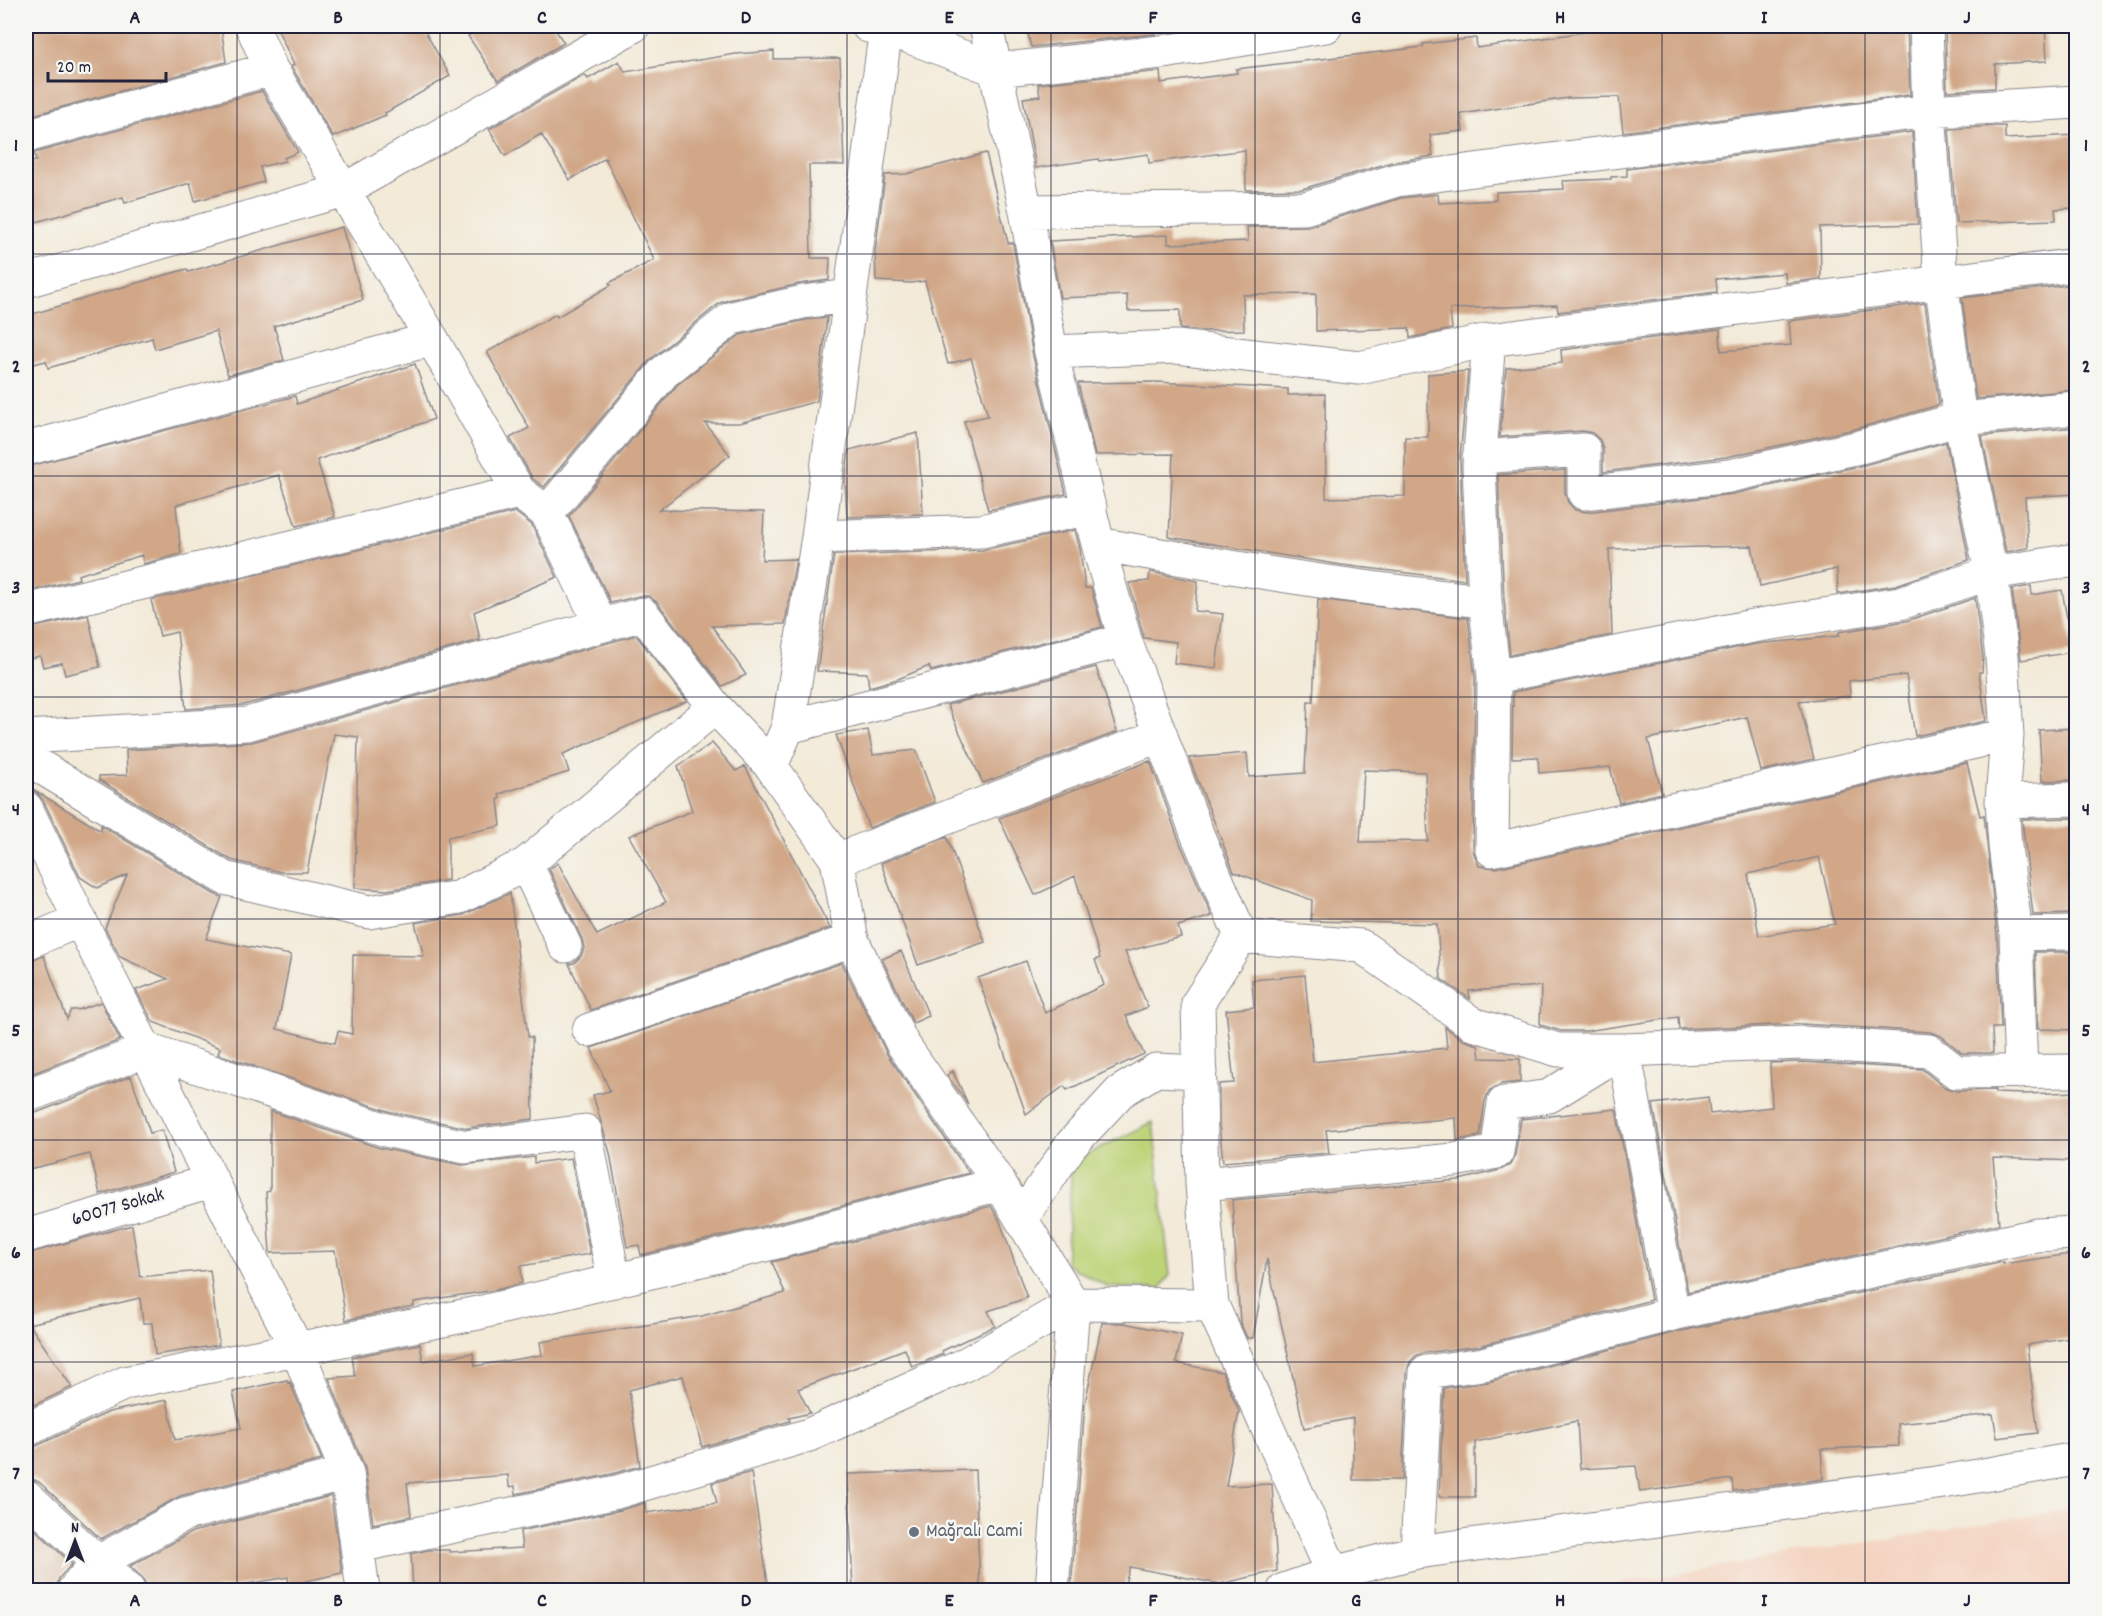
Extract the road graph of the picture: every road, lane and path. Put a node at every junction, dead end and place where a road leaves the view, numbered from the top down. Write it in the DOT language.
graph roads {
  1 [pos="252,26"];
  2 [pos="633,26"];
  3 [pos="986,26"];
  4 [pos="1326,26"];
  5 [pos="1926,26"];
  6 [pos="877,27"];
  7 [pos="271,69"];
  8 [pos="997,70"];
  9 [pos="2076,102"];
  10 [pos="1929,111"];
  11 [pos="26,136"];
  12 [pos="344,190"];
  13 [pos="1026,211"];
  14 [pos="2076,265"];
  15 [pos="26,281"];
  16 [pos="1941,281"];
  17 [pos="849,296"];
  18 [pos="432,339"];
  19 [pos="1489,340"];
  20 [pos="1051,352"];
  21 [pos="2076,408"];
  22 [pos="1960,419"];
  23 [pos="26,448"];
  24 [pos="1479,457"];
  25 [pos="519,492"];
  26 [pos="1090,508"];
  27 [pos="547,513"];
  28 [pos="818,537"];
  29 [pos="1098,544"];
  30 [pos="2076,560"];
  31 [pos="1991,573"];
  32 [pos="1485,601"];
  33 [pos="26,610"];
  34 [pos="601,625"];
  35 [pos="1125,640"];
  36 [pos="1494,677"];
  37 [pos="716,707"];
  38 [pos="788,727"];
  39 [pos="1161,735"];
  40 [pos="2007,735"];
  41 [pos="26,737"];
  42 [pos="26,759"];
  43 [pos="771,766"];
  44 [pos="2076,799"];
  45 [pos="2002,801"];
  46 [pos="26,808"];
  47 [pos="837,860"];
  48 [pos="526,864"];
  49 [pos="80,920"];
  50 [pos="2076,933"];
  51 [pos="2016,934"];
  52 [pos="1242,936"];
  53 [pos="852,940"];
  54 [pos="26,943"];
  55 [pos="565,946"];
  56 [pos="589,1030"];
  57 [pos="147,1050"];
  58 [pos="1624,1050"];
  59 [pos="2076,1071"];
  60 [pos="1200,1072"];
  61 [pos="2021,1072"];
  62 [pos="26,1096"];
  63 [pos="211,1180"];
  64 [pos="1000,1185"];
  65 [pos="1202,1185"];
  66 [pos="1021,1219"];
  67 [pos="2076,1233"];
  68 [pos="26,1236"];
  69 [pos="614,1281"];
  70 [pos="1073,1304"];
  71 [pos="1212,1305"];
  72 [pos="1673,1314"];
  73 [pos="297,1349"];
  74 [pos="26,1430"];
  75 [pos="2076,1460"];
  76 [pos="347,1473"];
  77 [pos="26,1496"];
  78 [pos="358,1546"];
  79 [pos="1417,1552"];
  80 [pos="97,1563"];
  81 [pos="1336,1582"];
  82 [pos="74,1590"];
  83 [pos="128,1590"];
  84 [pos="363,1590"];
  85 [pos="1052,1590"];
  86 [pos="1284,1590"];
  1 -- 7 [label="street"];
  2 -- 12 [label="street"];
  3 -- 8 [label="street"];
  4 -- 8 [label="street"];
  5 -- 10 [label="street"];
  6 -- 8 [label="street"];
  6 -- 17 [label="street"];
  7 -- 11 [label="street"];
  7 -- 12 [label="street"];
  8 -- 13 [label="street"];
  9 -- 10 [label="street"];
  10 -- 13 [label="street"];
  10 -- 16 [label="street"];
  12 -- 15 [label="street"];
  12 -- 18 [label="street"];
  13 -- 20 [label="street"];
  14 -- 16 [label="street"];
  16 -- 19 [label="street"];
  16 -- 22 [label="street"];
  17 -- 27 [label="street"];
  17 -- 28 [label="street"];
  18 -- 23 [label="street"];
  18 -- 25 [label="street"];
  19 -- 20 [label="street"];
  19 -- 24 [label="street"];
  20 -- 26 [label="street"];
  21 -- 22 [label="street"];
  22 -- 24 [label="street"];
  22 -- 31 [label="street"];
  24 -- 32 [label="street"];
  25 -- 27 [label="street"];
  25 -- 33 [label="street"];
  26 -- 28 [label="street"];
  26 -- 29 [label="street"];
  27 -- 34 [label="street"];
  28 -- 38 [label="street"];
  29 -- 32 [label="street"];
  29 -- 35 [label="street"];
  30 -- 31 [label="street"];
  31 -- 36 [label="street"];
  31 -- 40 [label="street"];
  32 -- 36 [label="street"];
  34 -- 37 [label="street"];
  34 -- 41 [label="street"];
  35 -- 38 [label="street"];
  35 -- 39 [label="street"];
  36 -- 40 [label="street"];
  37 -- 43 [label="street"];
  37 -- 48 [label="street"];
  38 -- 43 [label="street"];
  39 -- 47 [label="street"];
  39 -- 52 [label="street"];
  40 -- 45 [label="street"];
  42 -- 48 [label="street"];
  43 -- 47 [label="street"];
  44 -- 45 [label="street"];
  45 -- 51 [label="street"];
  46 -- 49 [label="street"];
  47 -- 53 [label="street"];
  48 -- 55 [label="street"];
  49 -- 54 [label="street"];
  49 -- 57 [label="street"];
  50 -- 51 [label="street"];
  51 -- 61 [label="street"];
  52 -- 58 [label="street"];
  52 -- 60 [label="street"];
  53 -- 56 [label="street"];
  53 -- 64 [label="street"];
  57 -- 62 [label="street"];
  57 -- 63 [label="street"];
  57 -- 69 [label="street"];
  58 -- 61 [label="street"];
  58 -- 65 [label="street"];
  58 -- 72 [label="street"];
  59 -- 61 [label="street"];
  60 -- 65 [label="street"];
  60 -- 66 [label="street"];
  63 -- 68 [label="street, 60077 Sokak"];
  63 -- 73 [label="street"];
  64 -- 66 [label="street"];
  64 -- 69 [label="street"];
  65 -- 71 [label="street"];
  66 -- 70 [label="street"];
  67 -- 72 [label="street"];
  69 -- 73 [label="street"];
  70 -- 71 [label="street"];
  70 -- 78 [label="street"];
  70 -- 85 [label="street"];
  71 -- 81 [label="street"];
  72 -- 79 [label="street"];
  73 -- 74 [label="street"];
  73 -- 76 [label="street"];
  75 -- 79 [label="street"];
  76 -- 78 [label="street"];
  76 -- 80 [label="street"];
  77 -- 80 [label="street"];
  78 -- 84 [label="street"];
  79 -- 81 [label="street"];
  80 -- 82 [label="street"];
  80 -- 83 [label="street"];
  81 -- 86 [label="street"];
}
